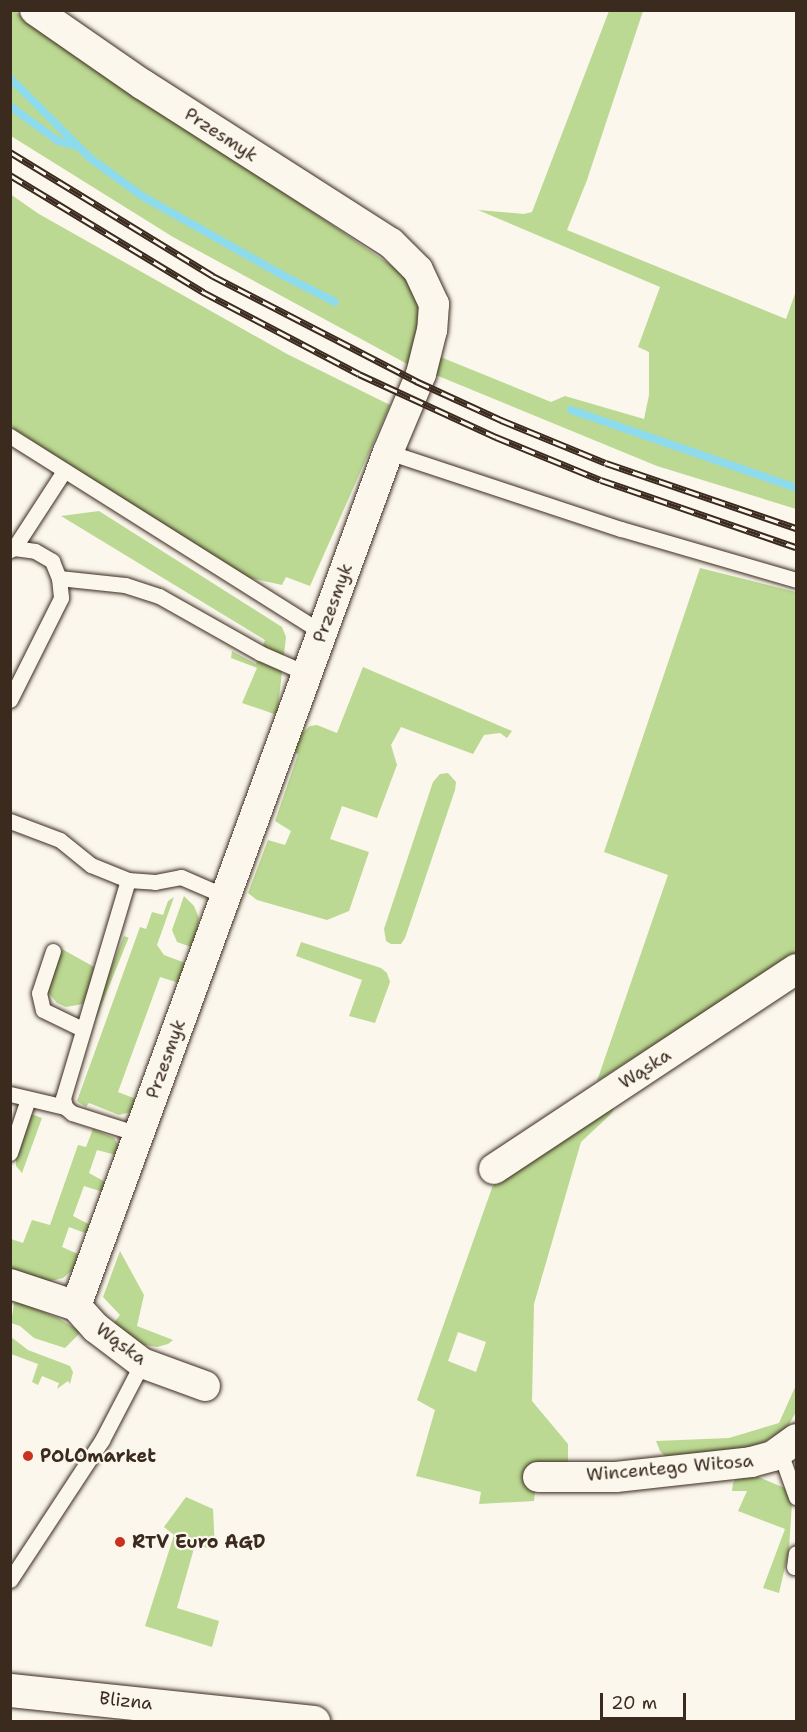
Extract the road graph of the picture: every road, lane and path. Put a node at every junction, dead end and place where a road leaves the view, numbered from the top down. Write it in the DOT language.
graph roads {
  1 [pos="35,10"];
  2 [pos="10,436"];
  3 [pos="388,452"];
  4 [pos="64,471"];
  5 [pos="12,549"];
  6 [pos="59,578"];
  7 [pos="796,580"];
  8 [pos="323,633"];
  9 [pos="308,674"];
  10 [pos="10,700"];
  11 [pos="10,821"];
  12 [pos="128,880"];
  13 [pos="225,896"];
  14 [pos="53,951"];
  15 [pos="796,969"];
  16 [pos="82,1029"];
  17 [pos="10,1094"];
  18 [pos="28,1100"];
  19 [pos="65,1107"];
  20 [pos="138,1134"];
  21 [pos="10,1153"];
  22 [pos="494,1169"];
  23 [pos="10,1284"];
  24 [pos="75,1306"];
  25 [pos="142,1363"];
  26 [pos="205,1386"];
  27 [pos="788,1446"];
  28 [pos="538,1478"];
  29 [pos="796,1497"];
  30 [pos="10,1580"];
  31 [pos="10,1690"];
  32 [pos="313,1722"];
  1 -- 3 [label="street, Przesmyk"];
  2 -- 4 [label="lane"];
  3 -- 7 [label="lane"];
  3 -- 8 [label="street, Przesmyk"];
  4 -- 5 [label="lane"];
  4 -- 8 [label="lane"];
  5 -- 6 [label="lane"];
  6 -- 9 [label="lane"];
  6 -- 10 [label="lane"];
  8 -- 9 [label="street, Przesmyk"];
  9 -- 13 [label="street, Przesmyk"];
  11 -- 12 [label="lane"];
  12 -- 13 [label="lane"];
  12 -- 16 [label="lane"];
  13 -- 20 [label="street, Przesmyk"];
  14 -- 16 [label="lane"];
  15 -- 22 [label="street, Wąska"];
  16 -- 19 [label="lane"];
  17 -- 18 [label="lane"];
  18 -- 19 [label="lane"];
  18 -- 21 [label="lane"];
  19 -- 20 [label="lane"];
  20 -- 24 [label="street, Przesmyk"];
  23 -- 24 [label="street"];
  24 -- 25 [label="street, Wąska"];
  25 -- 26 [label="street, Wąska"];
  25 -- 30 [label="lane"];
  27 -- 28 [label="street, Wincentego Witosa"];
  27 -- 29 [label="lane"];
  31 -- 32 [label="street, Blizna"];
}
